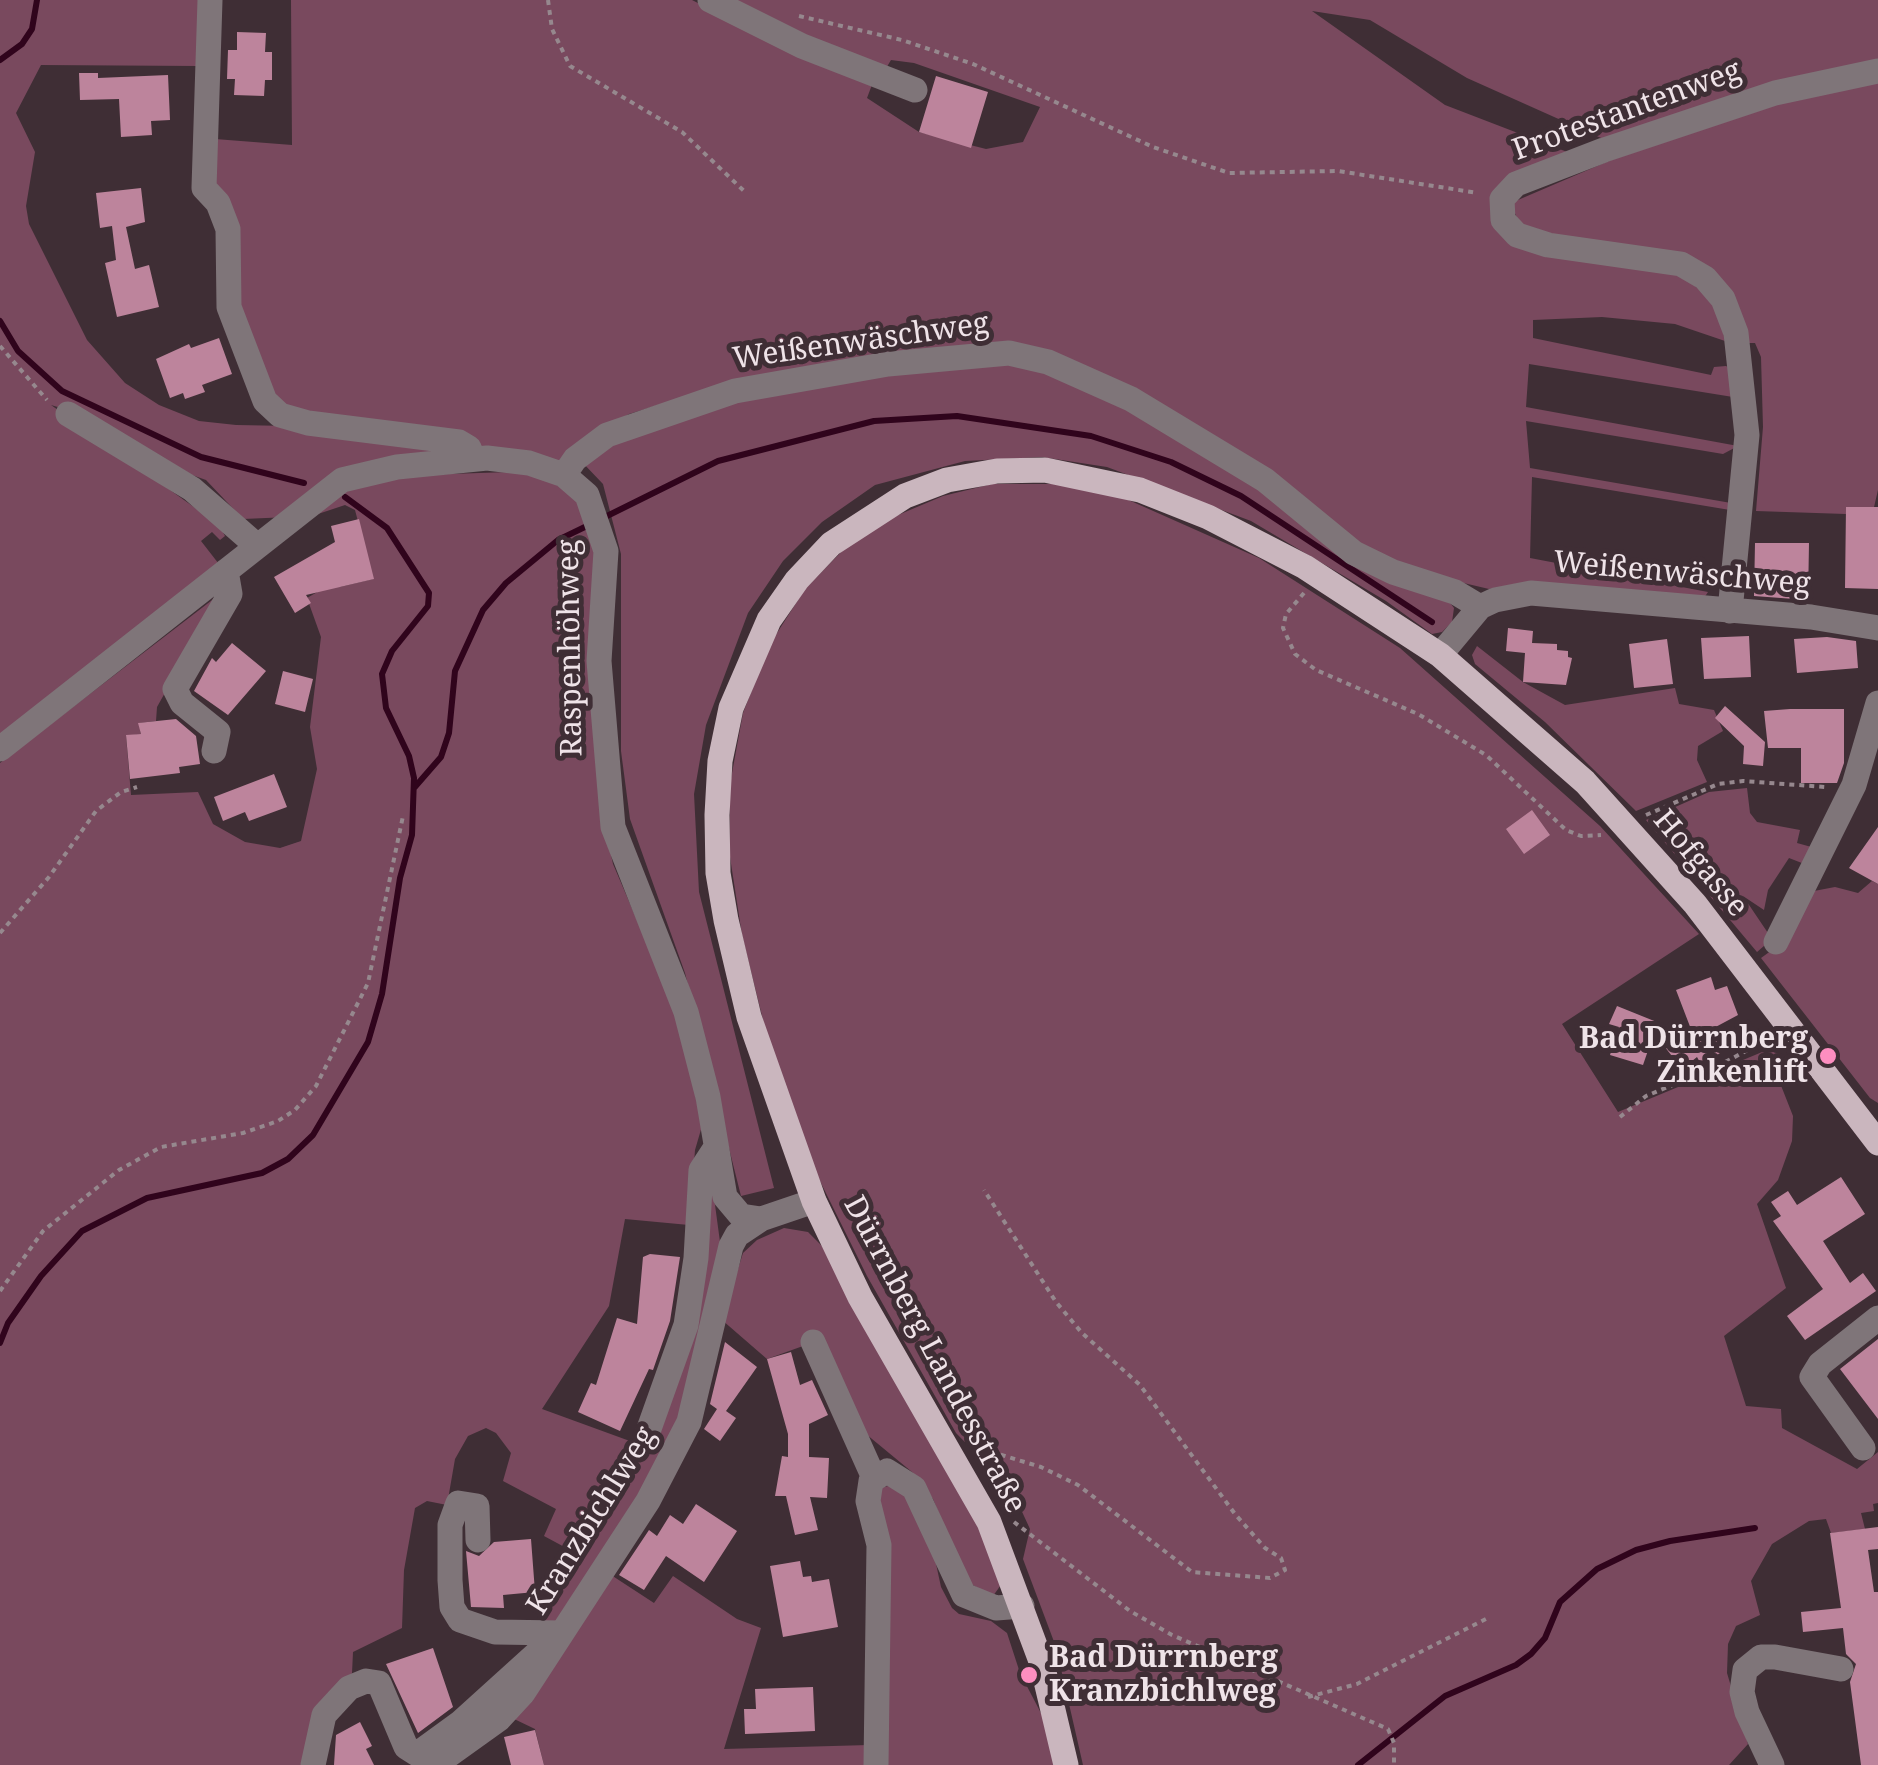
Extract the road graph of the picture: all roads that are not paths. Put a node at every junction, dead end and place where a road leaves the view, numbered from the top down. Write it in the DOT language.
graph roads {
  1 [pos="210,0"];
  2 [pos="710,0"];
  3 [pos="1878,71"];
  4 [pos="915,90"];
  5 [pos="68,414"];
  6 [pos="472,458"];
  7 [pos="564,474"];
  8 [pos="256,545"];
  9 [pos="226,572"];
  10 [pos="1480,607"];
  11 [pos="1730,611"];
  12 [pos="1878,628"];
  13 [pos="1440,655"];
  14 [pos="1878,703"];
  15 [pos="0,749"];
  16 [pos="214,751"];
  17 [pos="1776,942"];
  18 [pos="1872,1129"];
  19 [pos="716,1147"];
  20 [pos="726,1197"];
  21 [pos="814,1202"];
  22 [pos="761,1220"];
  23 [pos="729,1256"];
  24 [pos="1878,1318"];
  25 [pos="814,1342"];
  26 [pos="646,1440"];
  27 [pos="1864,1448"];
  28 [pos="874,1478"];
  29 [pos="478,1540"];
  30 [pos="1022,1606"];
  31 [pos="560,1632"];
  32 [pos="1842,1669"];
  33 [pos="313,1765"];
  34 [pos="434,1765"];
  35 [pos="876,1765"];
  36 [pos="1066,1765"];
  37 [pos="1772,1765"];
  1 -- 6 [label="street"];
  2 -- 4 [label="street"];
  3 -- 11 [label="street, Protestantenweg"];
  5 -- 8 [label="street"];
  6 -- 7 [label="street"];
  6 -- 8 [label="street"];
  7 -- 10 [label="street, Weißenwäschweg"];
  7 -- 19 [label="street, Raspenhöhweg"];
  8 -- 9 [label="street"];
  9 -- 15 [label="street"];
  9 -- 16 [label="street"];
  10 -- 11 [label="street, Weißenwäschweg"];
  10 -- 13 [label="street"];
  11 -- 12 [label="street, Weißenwäschweg"];
  13 -- 18 [label="main road, Hofgasse"];
  13 -- 21 [label="main road, Dürrnberg Landesstraße"];
  14 -- 17 [label="street"];
  19 -- 20 [label="street, Raspenhöhweg"];
  19 -- 26 [label="street"];
  20 -- 22 [label="street"];
  20 -- 23 [label="street, Raspenhöhweg"];
  21 -- 22 [label="street"];
  21 -- 30 [label="main road, Dürrnberg Landesstraße"];
  22 -- 23 [label="street, Kranzbichlweg"];
  23 -- 31 [label="street, Kranzbichlweg"];
  24 -- 27 [label="street"];
  25 -- 28 [label="street"];
  28 -- 30 [label="street"];
  28 -- 35 [label="street"];
  29 -- 31 [label="street"];
  30 -- 36 [label="main road, Dürrnberg Landesstraße"];
  31 -- 33 [label="street"];
  31 -- 34 [label="street, Kranzbichlweg"];
  32 -- 37 [label="street"];
}
